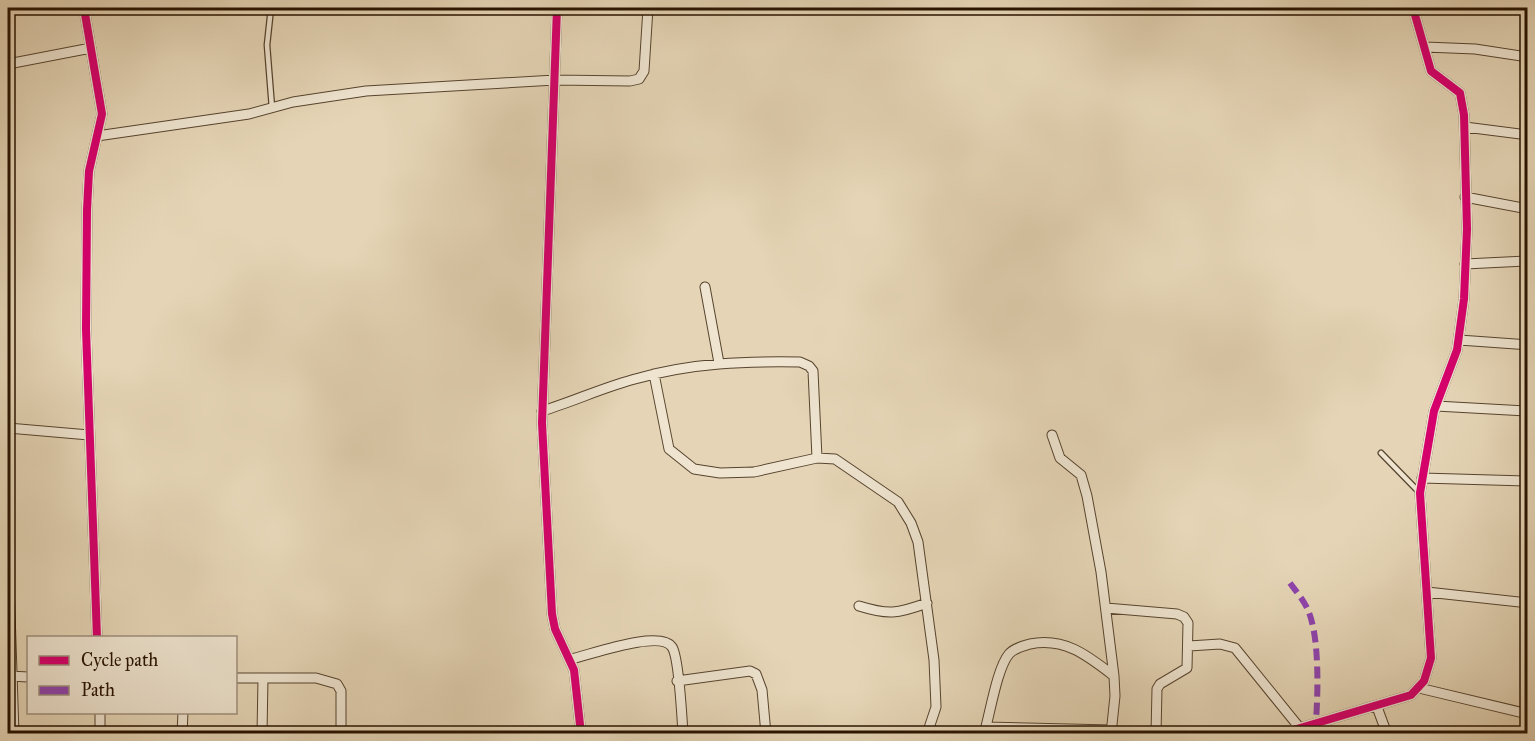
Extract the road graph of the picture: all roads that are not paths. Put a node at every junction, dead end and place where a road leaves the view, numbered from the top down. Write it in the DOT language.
graph roads {
  1 [pos="84,8"];
  2 [pos="271,8"];
  3 [pos="557,8"];
  4 [pos="648,8"];
  5 [pos="1413,8"];
  6 [pos="1425,47"];
  7 [pos="91,48"];
  8 [pos="1527,57"];
  9 [pos="8,64"];
  10 [pos="555,80"];
  11 [pos="272,108"];
  12 [pos="1465,127"];
  13 [pos="1527,135"];
  14 [pos="97,136"];
  15 [pos="1465,197"];
  16 [pos="1527,209"];
  17 [pos="1527,261"];
  18 [pos="1465,264"];
  19 [pos="705,287"];
  20 [pos="1459,340"];
  21 [pos="1527,345"];
  22 [pos="719,363"];
  23 [pos="654,374"];
  24 [pos="1436,406"];
  25 [pos="542,411"];
  26 [pos="1527,411"];
  27 [pos="8,428"];
  28 [pos="89,435"];
  29 [pos="1052,435"];
  30 [pos="1381,453"];
  31 [pos="817,458"];
  32 [pos="1422,478"];
  33 [pos="1527,481"];
  34 [pos="1420,493"];
  35 [pos="8,551"];
  36 [pos="1427,592"];
  37 [pos="927,603"];
  38 [pos="1527,603"];
  39 [pos="859,606"];
  40 [pos="1106,608"];
  41 [pos="97,636"];
  42 [pos="1189,646"];
  43 [pos="571,660"];
  44 [pos="10,676"];
  45 [pos="1114,676"];
  46 [pos="27,677"];
  47 [pos="237,678"];
  48 [pos="263,678"];
  49 [pos="677,681"];
  50 [pos="1419,688"];
  51 [pos="1377,707"];
  52 [pos="100,714"];
  53 [pos="183,714"];
  54 [pos="1527,714"];
  55 [pos="1299,727"];
  56 [pos="985,730"];
  57 [pos="581,731"];
  58 [pos="1112,732"];
  59 [pos="14,734"];
  60 [pos="100,734"];
  61 [pos="182,734"];
  62 [pos="262,734"];
  63 [pos="341,734"];
  64 [pos="569,734"];
  65 [pos="683,734"];
  66 [pos="766,734"];
  67 [pos="927,734"];
  68 [pos="1156,734"];
  69 [pos="1280,734"];
  70 [pos="1387,734"];
  1 -- 7 [label="street"];
  2 -- 11 [label="lane"];
  3 -- 10 [label="street"];
  4 -- 10 [label="street"];
  5 -- 6 [label="street"];
  6 -- 8 [label="street"];
  6 -- 12 [label="street"];
  7 -- 9 [label="street"];
  7 -- 14 [label="street"];
  10 -- 11 [label="street"];
  10 -- 25 [label="street"];
  11 -- 14 [label="street"];
  12 -- 13 [label="street"];
  12 -- 15 [label="street"];
  14 -- 28 [label="street"];
  15 -- 16 [label="street"];
  15 -- 18 [label="street"];
  17 -- 18 [label="street"];
  18 -- 20 [label="street"];
  19 -- 22 [label="street"];
  20 -- 21 [label="street"];
  20 -- 24 [label="street"];
  22 -- 23 [label="street"];
  22 -- 31 [label="street"];
  23 -- 25 [label="street"];
  23 -- 31 [label="street"];
  24 -- 26 [label="street"];
  24 -- 32 [label="street"];
  25 -- 43 [label="street"];
  27 -- 28 [label="street"];
  28 -- 41 [label="street"];
  29 -- 40 [label="street"];
  30 -- 34 [label="lane"];
  31 -- 37 [label="street"];
  32 -- 33 [label="street"];
  32 -- 34 [label="street"];
  34 -- 36 [label="street"];
  35 -- 44 [label="street"];
  36 -- 38 [label="street"];
  36 -- 50 [label="street"];
  37 -- 39 [label="street"];
  37 -- 67 [label="street"];
  40 -- 42 [label="street"];
  40 -- 45 [label="street"];
  42 -- 55 [label="street"];
  42 -- 68 [label="street"];
  43 -- 49 [label="street"];
  43 -- 57 [label="street"];
  44 -- 46 [label="street"];
  44 -- 59 [label="street"];
  45 -- 56 [label="street"];
  45 -- 58 [label="street"];
  47 -- 48 [label="street"];
  48 -- 62 [label="street"];
  48 -- 63 [label="street"];
  49 -- 65 [label="street"];
  49 -- 66 [label="street"];
  50 -- 51 [label="street"];
  50 -- 54 [label="street"];
  51 -- 55 [label="street"];
  51 -- 70 [label="street"];
  52 -- 60 [label="street"];
  53 -- 61 [label="street"];
  55 -- 69 [label="street"];
  56 -- 58 [label="street"];
  57 -- 64 [label="street"];
}
